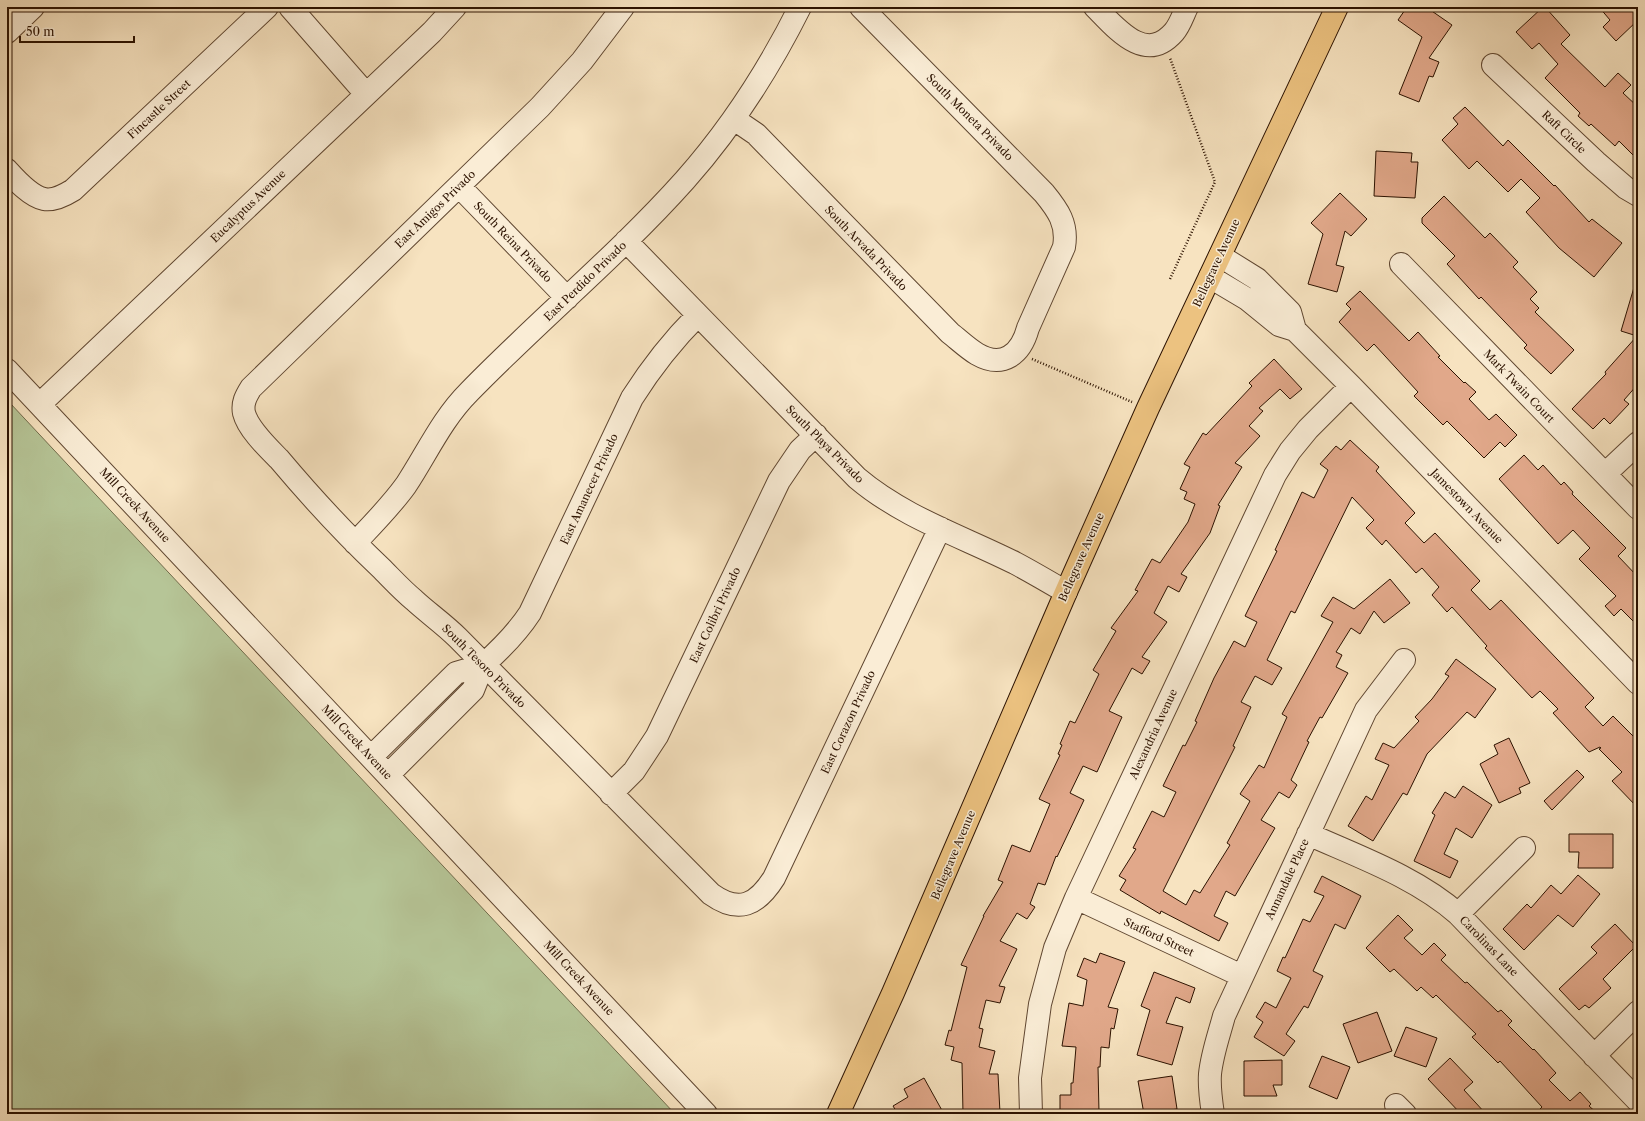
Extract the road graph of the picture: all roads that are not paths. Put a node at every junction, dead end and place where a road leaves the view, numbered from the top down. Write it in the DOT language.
graph roads {
  1 [pos="33,7"];
  2 [pos="267,7"];
  3 [pos="290,7"];
  4 [pos="455,7"];
  5 [pos="623,7"];
  6 [pos="800,7"];
  7 [pos="861,7"];
  8 [pos="1095,7"];
  9 [pos="1187,7"];
  10 [pos="1337,7"];
  11 [pos="7,32"];
  12 [pos="1493,65"];
  13 [pos="366,94"];
  14 [pos="734,119"];
  15 [pos="10,174"];
  16 [pos="459,186"];
  17 [pos="1638,195"];
  18 [pos="626,241"];
  19 [pos="1220,256"];
  20 [pos="1401,264"];
  21 [pos="1210,277"];
  22 [pos="567,298"];
  23 [pos="698,315"];
  24 [pos="1295,330"];
  25 [pos="1011,355"];
  26 [pos="7,370"];
  27 [pos="1351,386"];
  28 [pos="40,404"];
  29 [pos="243,405"];
  30 [pos="816,435"];
  31 [pos="1638,443"];
  32 [pos="1605,474"];
  33 [pos="1638,508"];
  34 [pos="940,528"];
  35 [pos="355,543"];
  36 [pos="1066,592"];
  37 [pos="1404,660"];
  38 [pos="483,665"];
  39 [pos="1638,683"];
  40 [pos="371,757"];
  41 [pos="388,775"];
  42 [pos="611,794"];
  43 [pos="1308,834"];
  44 [pos="1524,848"];
  45 [pos="1076,898"];
  46 [pos="744,905"];
  47 [pos="1458,914"];
  48 [pos="1242,976"];
  49 [pos="1638,1012"];
  50 [pos="1594,1056"];
  51 [pos="1638,1101"];
  52 [pos="706,1114"];
  53 [pos="838,1114"];
  54 [pos="1031,1114"];
  55 [pos="1213,1114"];
  1 -- 11 [label="street"];
  2 -- 15 [label="street, Fincastle Street"];
  3 -- 13 [label="street"];
  4 -- 13 [label="street, Eucalyptus Avenue"];
  5 -- 16 [label="street, East Amigos Privado"];
  6 -- 14 [label="street, East Perdido Privado"];
  7 -- 25 [label="street, South Moneta Privado"];
  8 -- 9 [label="street"];
  10 -- 19 [label="main road, Bellegrave Avenue"];
  12 -- 17 [label="street, Raft Circle"];
  13 -- 28 [label="street, Eucalyptus Avenue"];
  14 -- 18 [label="street, East Perdido Privado"];
  14 -- 25 [label="street, South Arvada Privado"];
  16 -- 22 [label="street, South Reina Privado"];
  16 -- 29 [label="street, East Amigos Privado"];
  18 -- 22 [label="street, East Perdido Privado"];
  18 -- 23 [label="street, South Playa Privado"];
  19 -- 21 [label="main road, Bellegrave Avenue"];
  19 -- 24 [label="street, Jamestown Avenue"];
  20 -- 32 [label="street, Mark Twain Court"];
  21 -- 24 [label="street, Jamestown Avenue"];
  21 -- 36 [label="main road, Bellegrave Avenue"];
  22 -- 35 [label="street, East Perdido Privado"];
  23 -- 30 [label="street, South Playa Privado"];
  23 -- 38 [label="street, East Amanecer Privado"];
  24 -- 27 [label="street, Jamestown Avenue"];
  26 -- 28 [label="street, Mill Creek Avenue"];
  27 -- 39 [label="street, Jamestown Avenue"];
  27 -- 45 [label="street, Alexandria Avenue"];
  28 -- 40 [label="street, Mill Creek Avenue"];
  29 -- 35 [label="street, South Tesoro Privado"];
  30 -- 34 [label="street, South Playa Privado"];
  30 -- 42 [label="street, East Colibri Privado"];
  31 -- 32 [label="street"];
  32 -- 33 [label="street, Mark Twain Court"];
  34 -- 36 [label="street, South Playa Privado"];
  34 -- 46 [label="street, East Corazon Privado"];
  35 -- 38 [label="street, South Tesoro Privado"];
  36 -- 53 [label="main road, Bellegrave Avenue"];
  37 -- 43 [label="street, Annandale Place"];
  38 -- 40 [label="street, East Amanecer Privado"];
  38 -- 41 [label="street, East Amanecer Privado"];
  38 -- 42 [label="street, South Tesoro Privado"];
  40 -- 41 [label="street, Mill Creek Avenue"];
  41 -- 52 [label="street, Mill Creek Avenue"];
  42 -- 46 [label="street, South Tesoro Privado"];
  43 -- 47 [label="street, Carolinas Lane"];
  43 -- 48 [label="street, Annandale Place"];
  44 -- 47 [label="street"];
  45 -- 48 [label="street, Stafford Street"];
  45 -- 54 [label="street, Alexandria Avenue"];
  47 -- 50 [label="street, Carolinas Lane"];
  48 -- 55 [label="street, Annandale Place"];
  49 -- 50 [label="street"];
  50 -- 51 [label="street, Carolinas Lane"];
}
